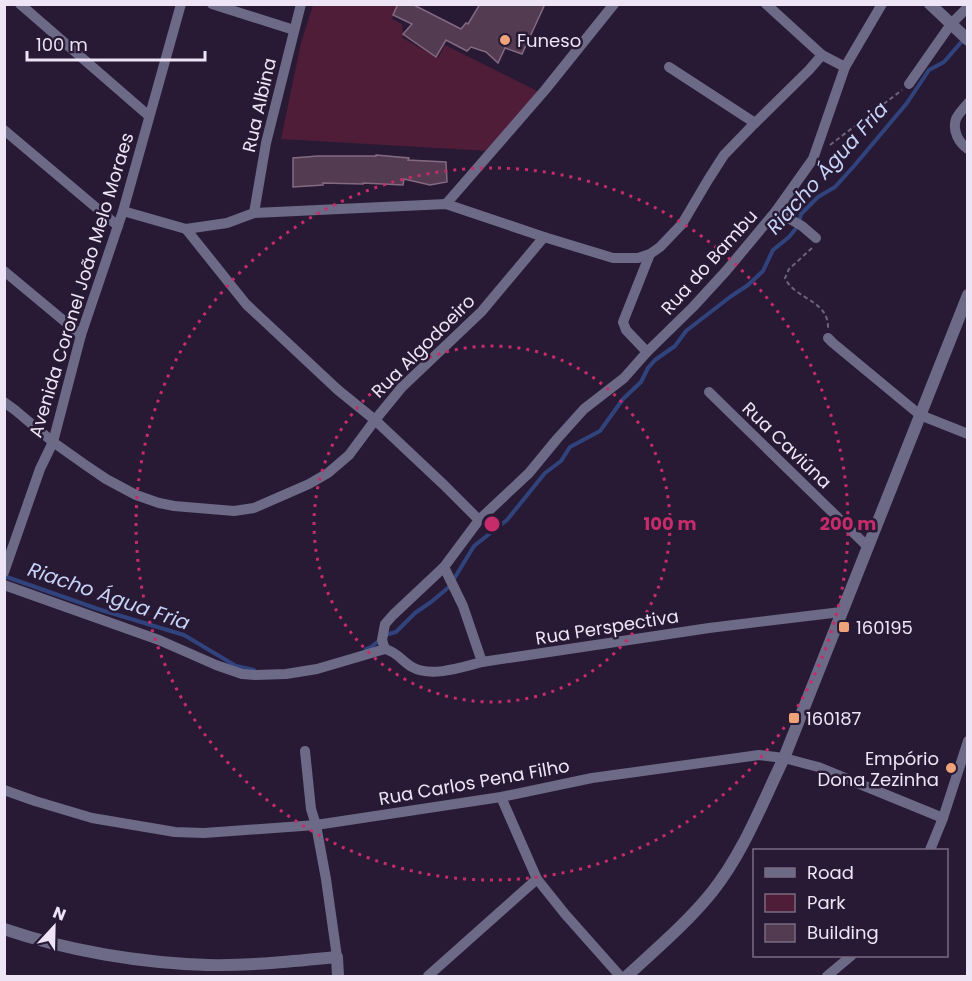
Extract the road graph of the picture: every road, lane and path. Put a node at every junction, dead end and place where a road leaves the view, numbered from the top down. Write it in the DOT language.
graph roads {
  1 [pos="20,4"];
  2 [pos="181,4"];
  3 [pos="212,4"];
  4 [pos="301,4"];
  5 [pos="614,4"];
  6 [pos="766,4"];
  7 [pos="882,4"];
  8 [pos="930,4"];
  9 [pos="968,7"];
  10 [pos="952,25"];
  11 [pos="294,30"];
  12 [pos="968,40"];
  13 [pos="822,55"];
  14 [pos="669,67"];
  15 [pos="844,67"];
  16 [pos="909,84"];
  17 [pos="968,104"];
  18 [pos="150,116"];
  19 [pos="755,123"];
  20 [pos="4,130"];
  21 [pos="968,149"];
  22 [pos="813,159"];
  23 [pos="446,204"];
  24 [pos="123,211"];
  25 [pos="776,211"];
  26 [pos="254,213"];
  27 [pos="118,226"];
  28 [pos="186,229"];
  29 [pos="544,237"];
  30 [pos="816,238"];
  31 [pos="650,254"];
  32 [pos="4,271"];
  33 [pos="968,295"];
  34 [pos="81,335"];
  35 [pos="828,338"];
  36 [pos="647,352"];
  37 [pos="709,392"];
  38 [pos="4,402"];
  39 [pos="920,415"];
  40 [pos="375,420"];
  41 [pos="968,434"];
  42 [pos="53,442"];
  43 [pos="479,520"];
  44 [pos="867,546"];
  45 [pos="6,570"];
  46 [pos="445,570"];
  47 [pos="4,585"];
  48 [pos="841,612"];
  49 [pos="384,645"];
  50 [pos="482,662"];
  51 [pos="968,741"];
  52 [pos="305,751"];
  53 [pos="784,758"];
  54 [pos="4,790"];
  55 [pos="501,797"];
  56 [pos="943,818"];
  57 [pos="316,825"];
  58 [pos="930,849"];
  59 [pos="537,879"];
  60 [pos="4,929"];
  61 [pos="337,957"];
  62 [pos="850,957"];
  63 [pos="338,976"];
  64 [pos="428,976"];
  65 [pos="620,976"];
  66 [pos="627,976"];
  67 [pos="827,976"];
  1 -- 18 [label="street"];
  2 -- 18 [label="street, Avenida Coronel João Melo Moraes"];
  3 -- 11 [label="street"];
  4 -- 11 [label="street, Rua Albina"];
  5 -- 23 [label="street"];
  6 -- 13 [label="street"];
  7 -- 15 [label="street"];
  8 -- 10 [label="street"];
  9 -- 10 [label="street"];
  10 -- 12 [label="street"];
  10 -- 16 [label="street"];
  11 -- 26 [label="street, Rua Albina"];
  13 -- 15 [label="street"];
  13 -- 19 [label="street"];
  14 -- 19 [label="street"];
  15 -- 22 [label="street"];
  16 -- 22 [label="path"];
  17 -- 21 [label="street"];
  18 -- 24 [label="street, Avenida Coronel João Melo Moraes"];
  19 -- 31 [label="street"];
  20 -- 27 [label="street"];
  22 -- 25 [label="street"];
  23 -- 26 [label="street"];
  23 -- 29 [label="street"];
  24 -- 27 [label="street, Avenida Coronel João Melo Moraes"];
  24 -- 28 [label="street"];
  25 -- 30 [label="street, Rua do Bambu"];
  25 -- 36 [label="street, Rua do Bambu"];
  26 -- 28 [label="street"];
  27 -- 34 [label="street, Avenida Coronel João Melo Moraes"];
  28 -- 40 [label="street"];
  29 -- 31 [label="street"];
  29 -- 40 [label="street, Rua Algodoeiro"];
  30 -- 35 [label="path"];
  31 -- 36 [label="street, Rua do Bambu"];
  32 -- 34 [label="street"];
  33 -- 39 [label="street"];
  34 -- 42 [label="street, Avenida Coronel João Melo Moraes"];
  35 -- 39 [label="street"];
  36 -- 43 [label="street"];
  37 -- 44 [label="street, Rua Caviúna"];
  38 -- 42 [label="street, Rua Algodoeiro"];
  39 -- 41 [label="street"];
  39 -- 44 [label="street"];
  40 -- 42 [label="street, Rua Algodoeiro"];
  40 -- 43 [label="street"];
  42 -- 45 [label="street, Avenida Coronel João Melo Moraes"];
  43 -- 46 [label="street"];
  44 -- 48 [label="street"];
  46 -- 49 [label="street"];
  46 -- 50 [label="street"];
  47 -- 49 [label="street"];
  48 -- 50 [label="street, Rua Perspectiva"];
  48 -- 53 [label="street"];
  49 -- 50 [label="street, Rua Perspectiva"];
  51 -- 56 [label="street"];
  52 -- 57 [label="street"];
  53 -- 55 [label="street, Rua Carlos Pena Filho"];
  53 -- 56 [label="street, Rua Carlos Pena Filho"];
  53 -- 66 [label="street"];
  54 -- 57 [label="street, Rua Carlos Pena Filho"];
  55 -- 57 [label="street, Rua Carlos Pena Filho"];
  55 -- 59 [label="street"];
  56 -- 58 [label="street"];
  57 -- 61 [label="street"];
  59 -- 64 [label="street"];
  59 -- 65 [label="street"];
  60 -- 61 [label="street"];
  61 -- 63 [label="street"];
  62 -- 67 [label="street"];
}
